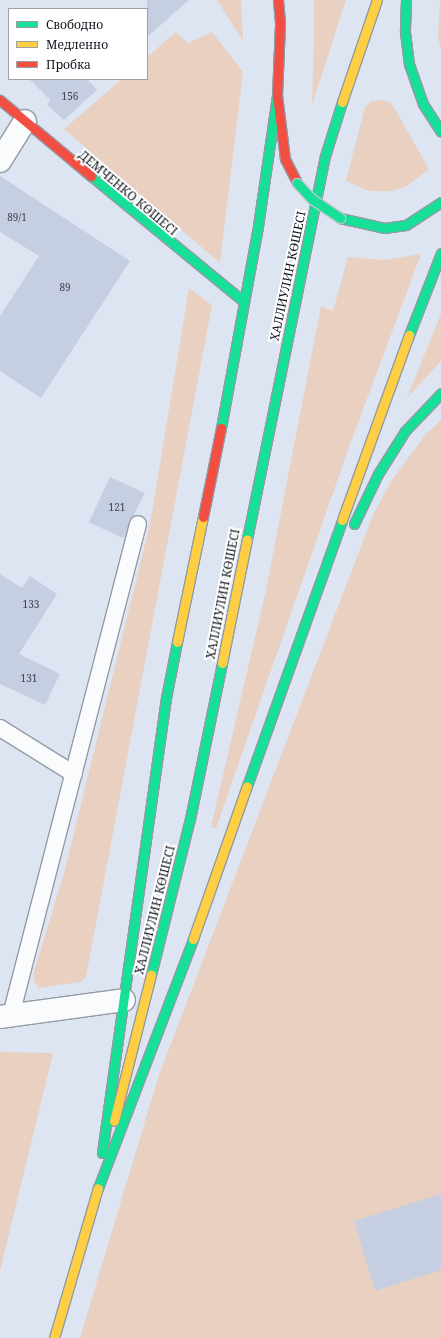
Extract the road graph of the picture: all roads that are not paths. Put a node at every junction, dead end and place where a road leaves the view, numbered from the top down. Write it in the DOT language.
graph roads {
  1 [pos="278,0"];
  2 [pos="377,0"];
  3 [pos="406,0"];
  4 [pos="276,95"];
  5 [pos="0,100"];
  6 [pos="25,121"];
  7 [pos="441,132"];
  8 [pos="0,161"];
  9 [pos="441,202"];
  10 [pos="441,254"];
  11 [pos="243,301"];
  12 [pos="441,394"];
  13 [pos="138,524"];
  14 [pos="350,531"];
  15 [pos="344,545"];
  16 [pos="306,624"];
  17 [pos="0,728"];
  18 [pos="74,774"];
  19 [pos="124,1000"];
  20 [pos="5,1016"];
  21 [pos="96,1194"];
  22 [pos="54,1338"];
  1 -- 4 [label="main road"];
  2 -- 21 [label="main road, ХАЛЛИУЛИН КӨШЕСІ"];
  3 -- 7 [label="main road"];
  4 -- 9 [label="main road, bridge"];
  4 -- 11 [label="main road, ХАЛЛИУЛИН КӨШЕСІ"];
  5 -- 6 [label="main road, ДЕМЧЕНКО КӨШЕСІ"];
  6 -- 8 [label="street"];
  6 -- 11 [label="main road, ДЕМЧЕНКО КӨШЕСІ"];
  10 -- 16 [label="main road"];
  11 -- 19 [label="main road, ХАЛЛИУЛИН КӨШЕСІ"];
  12 -- 14 [label="main road"];
  13 -- 18 [label="lane"];
  15 -- 16 [label="main road"];
  16 -- 21 [label="main road"];
  17 -- 18 [label="lane"];
  18 -- 20 [label="lane"];
  19 -- 20 [label="street"];
  19 -- 21 [label="main road, ХАЛЛИУЛИН КӨШЕСІ"];
  21 -- 22 [label="main road"];
}
